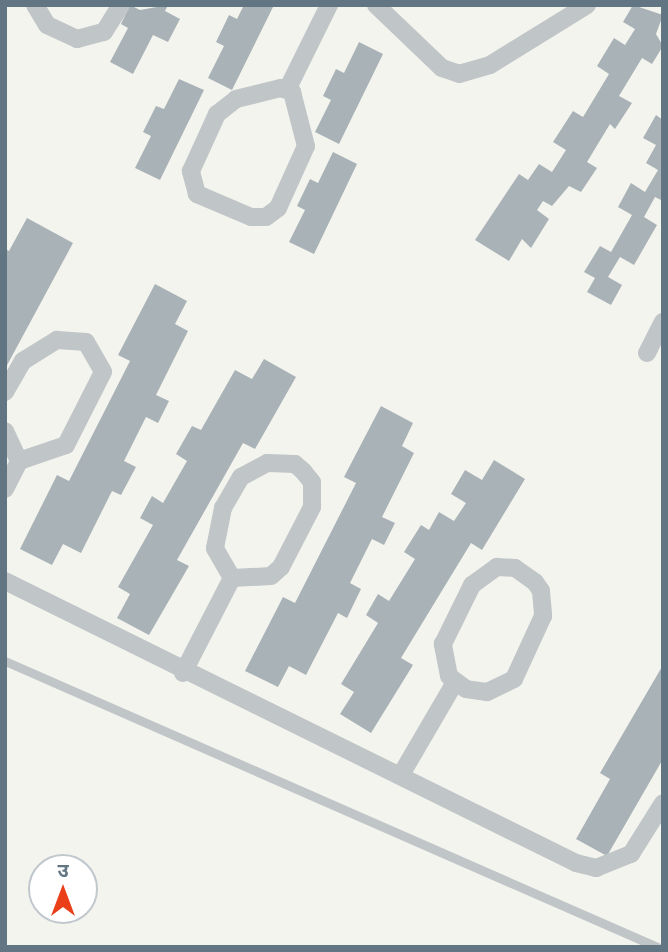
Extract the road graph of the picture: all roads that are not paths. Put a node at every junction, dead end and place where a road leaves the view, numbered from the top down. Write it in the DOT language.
graph roads {
  1 [pos="35,5"];
  2 [pos="121,5"];
  3 [pos="329,5"];
  4 [pos="376,5"];
  5 [pos="587,5"];
  6 [pos="288,88"];
  7 [pos="663,322"];
  8 [pos="647,353"];
  9 [pos="5,392"];
  10 [pos="5,431"];
  11 [pos="19,461"];
  12 [pos="5,489"];
  13 [pos="232,578"];
  14 [pos="5,581"];
  15 [pos="5,661"];
  16 [pos="183,673"];
  17 [pos="454,684"];
  18 [pos="402,773"];
  19 [pos="663,803"];
  20 [pos="657,947"];
  1 -- 2 [label="street"];
  3 -- 6 [label="street"];
  4 -- 5 [label="street"];
  6 -- 6 [label="street"];
  7 -- 8 [label="street"];
  9 -- 11 [label="street"];
  10 -- 11 [label="street"];
  11 -- 12 [label="street"];
  13 -- 13 [label="street"];
  13 -- 16 [label="street"];
  14 -- 16 [label="street"];
  15 -- 20 [label="lane"];
  16 -- 18 [label="street"];
  17 -- 17 [label="street"];
  17 -- 18 [label="street"];
  18 -- 19 [label="street"];
}
